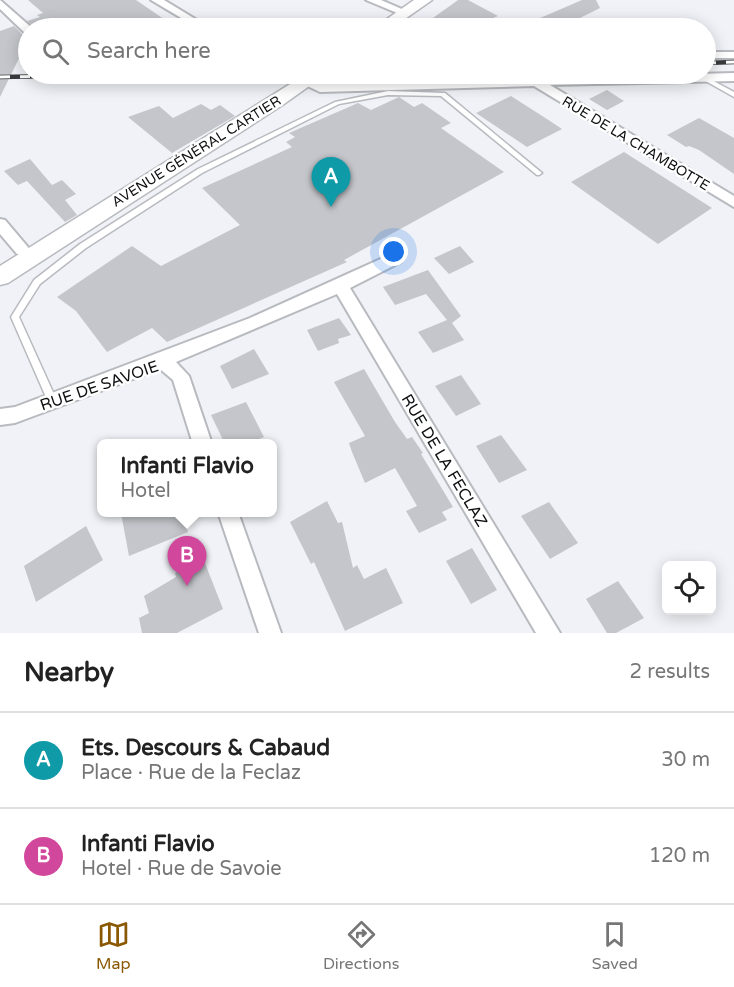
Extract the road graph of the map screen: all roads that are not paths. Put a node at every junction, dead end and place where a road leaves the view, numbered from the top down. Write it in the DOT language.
graph roads {
  1 [pos="156,0"];
  2 [pos="371,0"];
  3 [pos="424,0"];
  4 [pos="0,3"];
  5 [pos="5,12"];
  6 [pos="406,13"];
  7 [pos="188,18"];
  8 [pos="398,18"];
  9 [pos="18,22"];
  10 [pos="716,55"];
  11 [pos="734,55"];
  12 [pos="734,77"];
  13 [pos="716,78"];
  14 [pos="302,84"];
  15 [pos="316,84"];
  16 [pos="538,84"];
  17 [pos="715,84"];
  18 [pos="734,95"];
  19 [pos="539,172"];
  20 [pos="734,202"];
  21 [pos="104,208"];
  22 [pos="0,224"];
  23 [pos="29,246"];
  24 [pos="396,258"];
  25 [pos="0,264"];
  26 [pos="0,270"];
  27 [pos="0,277"];
  28 [pos="341,286"];
  29 [pos="163,361"];
  30 [pos="52,401"];
  31 [pos="5,414"];
  32 [pos="0,427"];
  33 [pos="201,439"];
  34 [pos="229,517"];
  35 [pos="270,633"];
  36 [pos="549,633"];
  1 -- 7 [label="street"];
  2 -- 6 [label="street"];
  3 -- 6 [label="main road"];
  4 -- 5 [label="street"];
  5 -- 9 [label="street"];
  6 -- 8 [label="main road"];
  10 -- 11 [label="street"];
  12 -- 13 [label="street, RUE DE LA CHAMBOTTE"];
  14 -- 21 [label="main road, AVENUE GÉNÉRAL CARTIER"];
  15 -- 16 [label="street, RUE DE LA CHAMBOTTE"];
  16 -- 20 [label="street, RUE DE LA CHAMBOTTE"];
  17 -- 18 [label="lane"];
  19 -- 30 [label="lane"];
  21 -- 23 [label="main road, AVENUE GÉNÉRAL CARTIER"];
  21 -- 27 [label="main road, AVENUE GÉNÉRAL CARTIER"];
  22 -- 23 [label="street"];
  23 -- 25 [label="main road, AVENUE GÉNÉRAL CARTIER"];
  23 -- 26 [label="main road, AVENUE GÉNÉRAL CARTIER"];
  24 -- 28 [label="street"];
  28 -- 29 [label="street"];
  28 -- 36 [label="street, RUE DE LA FECLAZ"];
  29 -- 30 [label="street, RUE DE SAVOIE"];
  29 -- 33 [label="street, RUE DE SAVOIE"];
  30 -- 31 [label="street, RUE DE SAVOIE"];
  31 -- 32 [label="street, RUE DE SAVOIE"];
  34 -- 35 [label="street"];
}
